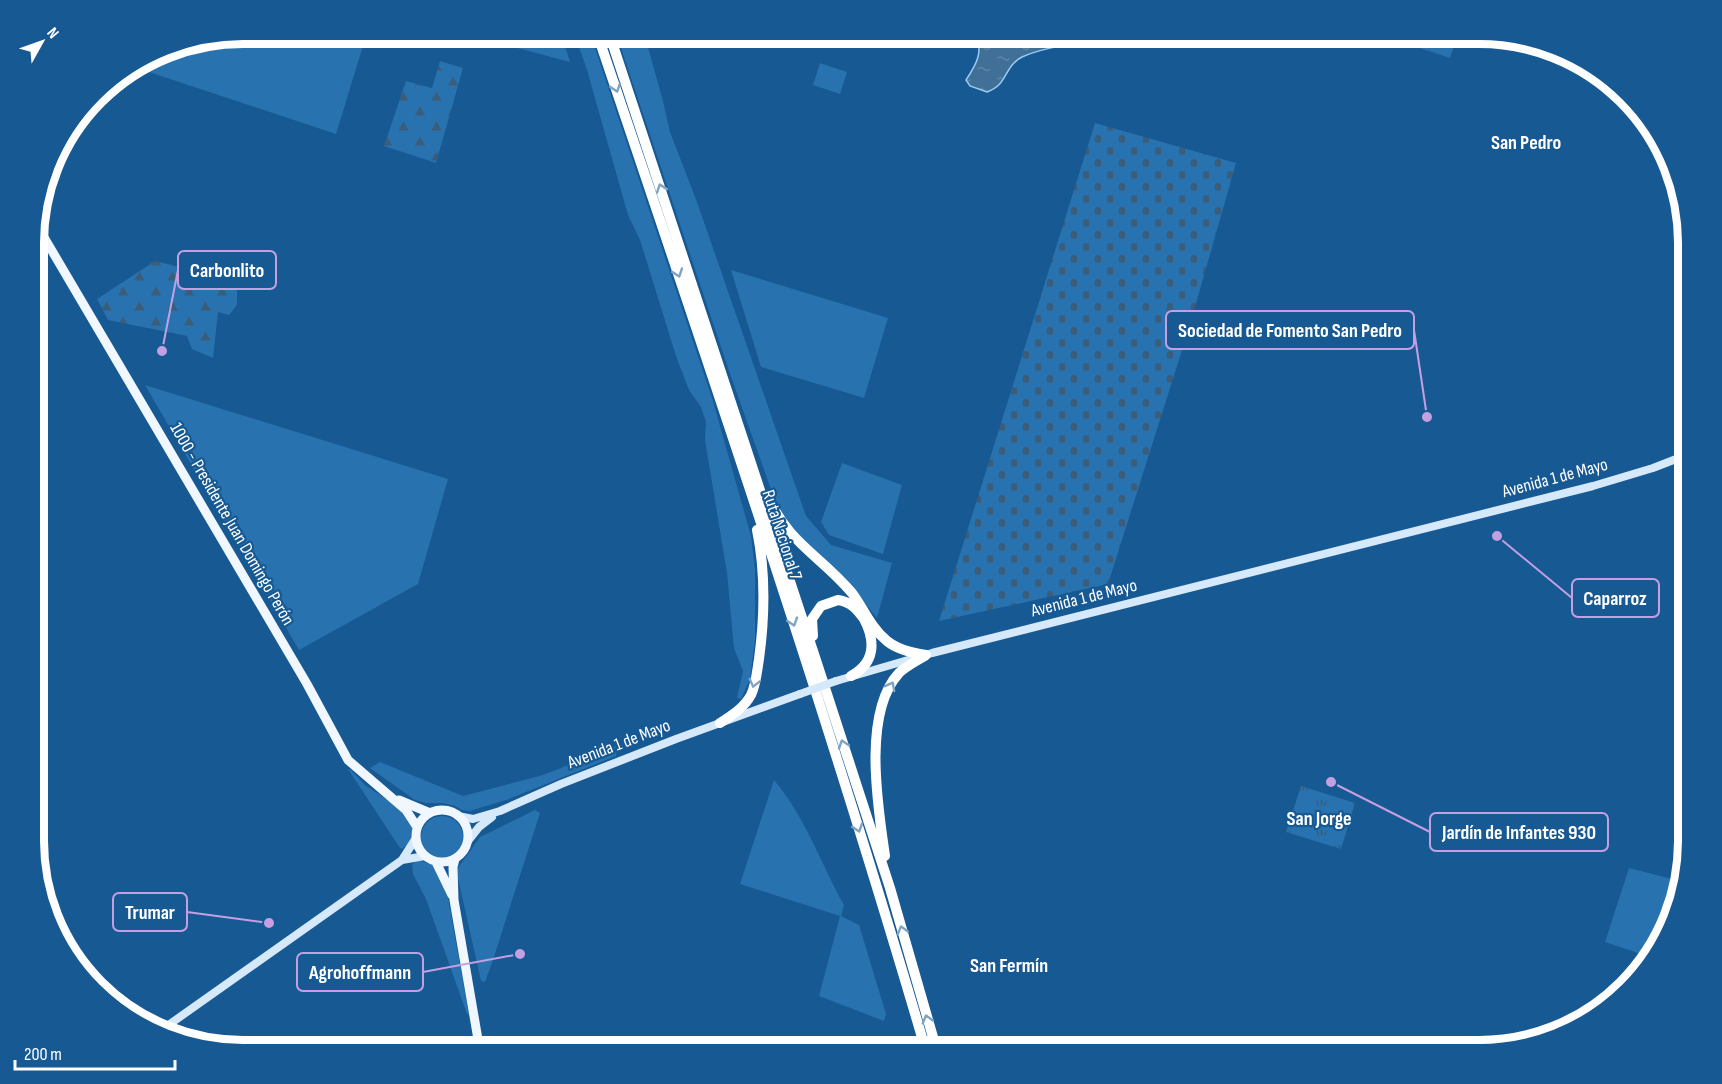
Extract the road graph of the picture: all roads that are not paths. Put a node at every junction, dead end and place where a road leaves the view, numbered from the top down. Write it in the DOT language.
graph roads {
  1 [pos="601,44"];
  2 [pos="613,44"];
  3 [pos="44,238"];
  4 [pos="1678,458"];
  5 [pos="750,459"];
  6 [pos="746,480"];
  7 [pos="926,655"];
  8 [pos="815,657"];
  9 [pos="851,676"];
  10 [pos="720,723"];
  11 [pos="343,751"];
  12 [pos="347,771"];
  13 [pos="391,797"];
  14 [pos="500,811"];
  15 [pos="430,813"];
  16 [pos="458,816"];
  17 [pos="417,827"];
  18 [pos="416,838"];
  19 [pos="468,841"];
  20 [pos="424,856"];
  21 [pos="455,859"];
  22 [pos="402,860"];
  23 [pos="436,862"];
  24 [pos="890,888"];
  25 [pos="454,900"];
  26 [pos="168,1025"];
  27 [pos="478,1040"];
  28 [pos="923,1040"];
  29 [pos="934,1040"];
  1 -- 6 [label="highway, Ruta Nacional 7, one-way"];
  5 -- 2 [label="highway, Ruta Nacional 7, one-way"];
  3 -- 11 [label="main road, 1000 - Presidente Juan Domingo Perón"];
  4 -- 7 [label="main road, Avenida 1 de Mayo"];
  5 -- 7 [label="highway"];
  5 -- 8 [label="highway, Ruta Nacional 7"];
  6 -- 10 [label="highway, one-way"];
  6 -- 28 [label="highway, Ruta Nacional 7, one-way"];
  7 -- 9 [label="main road, Avenida 1 de Mayo"];
  24 -- 7 [label="highway, one-way"];
  8 -- 9 [label="highway"];
  24 -- 8 [label="highway, Ruta Nacional 7, one-way"];
  9 -- 10 [label="main road, Avenida 1 de Mayo, bridge"];
  10 -- 14 [label="main road, Avenida 1 de Mayo"];
  11 -- 12 [label="main road"];
  11 -- 13 [label="main road, 1000 - Presidente Juan Domingo Perón"];
  13 -- 15 [label="main road"];
  13 -- 17 [label="main road, 1000 - Presidente Juan Domingo Perón"];
  14 -- 16 [label="main road, Avenida 1 de Mayo"];
  14 -- 19 [label="main road, Avenida 1 de Mayo"];
  15 -- 16 [label="main road"];
  15 -- 17 [label="main road"];
  16 -- 19 [label="main road"];
  17 -- 18 [label="main road"];
  18 -- 20 [label="main road"];
  18 -- 22 [label="main road"];
  19 -- 21 [label="main road"];
  20 -- 22 [label="main road"];
  20 -- 23 [label="main road"];
  21 -- 23 [label="main road"];
  21 -- 25 [label="main road"];
  22 -- 26 [label="main road"];
  23 -- 25 [label="main road"];
  29 -- 24 [label="highway, Ruta Nacional 7, one-way"];
  25 -- 27 [label="main road"];
}
